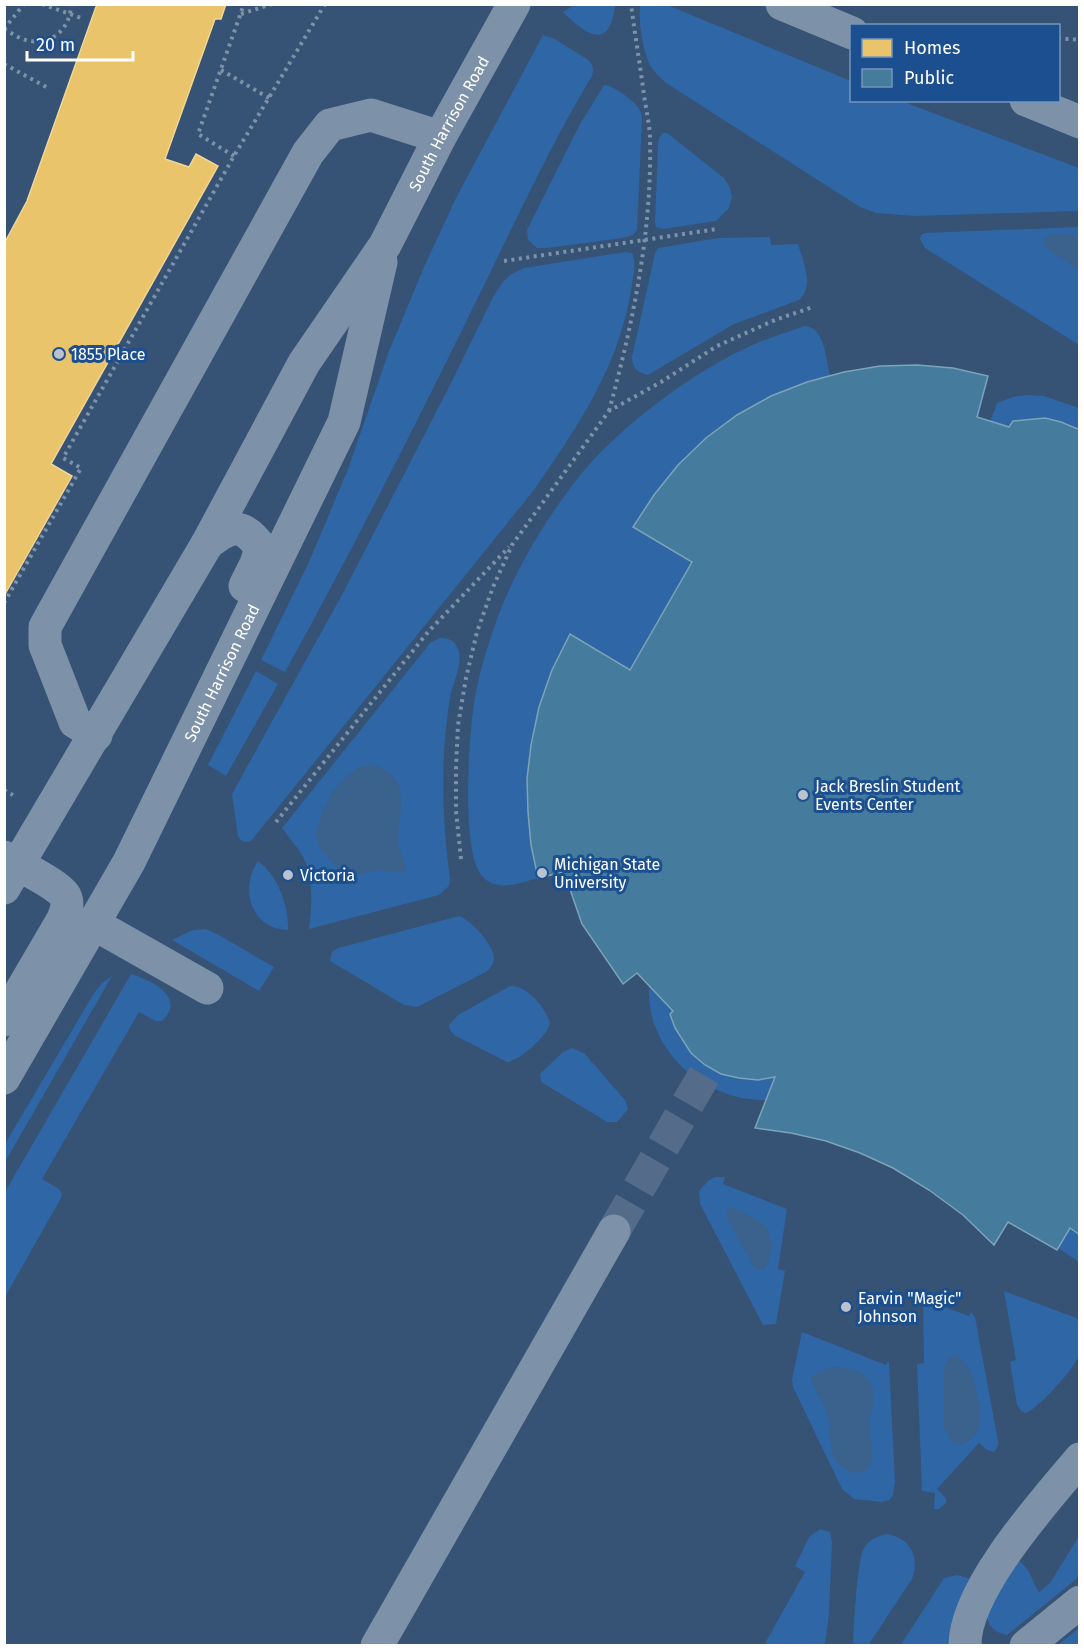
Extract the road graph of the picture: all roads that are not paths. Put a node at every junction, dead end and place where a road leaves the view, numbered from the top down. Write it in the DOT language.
graph roads {
  1 [pos="514,4"];
  2 [pos="782,4"];
  3 [pos="850,32"];
  4 [pos="1031,102"];
  5 [pos="1080,122"];
  6 [pos="440,137"];
  7 [pos="385,245"];
  8 [pos="207,544"];
  9 [pos="96,735"];
  10 [pos="170,779"];
  11 [pos="9,870"];
  12 [pos="94,924"];
  13 [pos="207,988"];
  14 [pos="4,1020"];
  15 [pos="4,1078"];
  16 [pos="614,1231"];
  17 [pos="1080,1459"];
  18 [pos="1080,1602"];
  19 [pos="376,1646"];
  20 [pos="965,1646"];
  21 [pos="1026,1646"];
  1 -- 6 [label="street, South Harrison Road"];
  2 -- 3 [label="street"];
  4 -- 5 [label="street"];
  6 -- 7 [label="street, South Harrison Road"];
  6 -- 9 [label="street"];
  7 -- 8 [label="street, South Harrison Road"];
  7 -- 10 [label="street, South Harrison Road"];
  8 -- 9 [label="street, South Harrison Road"];
  8 -- 10 [label="street"];
  9 -- 11 [label="street, South Harrison Road"];
  10 -- 12 [label="street, South Harrison Road"];
  11 -- 14 [label="street"];
  12 -- 13 [label="street"];
  12 -- 15 [label="street, South Harrison Road"];
  16 -- 19 [label="street"];
  17 -- 20 [label="street"];
  18 -- 21 [label="street"];
}
